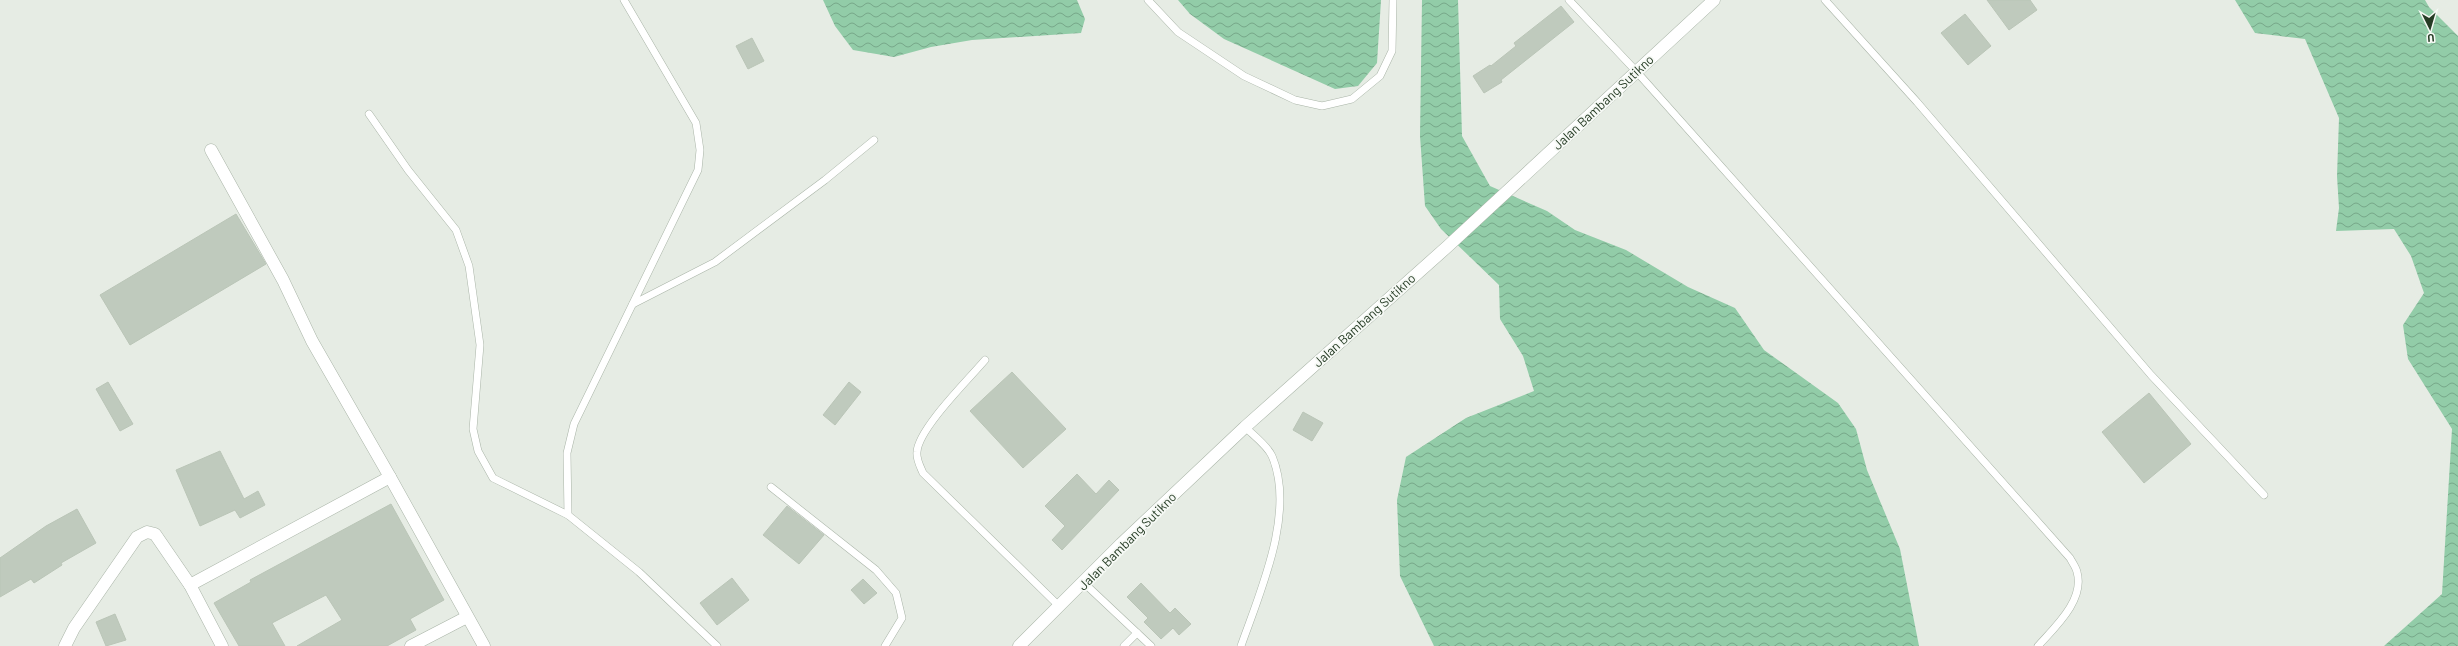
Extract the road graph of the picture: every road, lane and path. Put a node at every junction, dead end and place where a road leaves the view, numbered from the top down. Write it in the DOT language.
graph roads {
  1 [pos="624,0"];
  2 [pos="1148,0"];
  3 [pos="1393,0"];
  4 [pos="1569,0"];
  5 [pos="1714,0"];
  6 [pos="1825,0"];
  7 [pos="1636,71"];
  8 [pos="369,114"];
  9 [pos="874,140"];
  10 [pos="211,150"];
  11 [pos="633,304"];
  12 [pos="985,360"];
  13 [pos="1245,427"];
  14 [pos="390,477"];
  15 [pos="771,487"];
  16 [pos="2264,495"];
  17 [pos="568,515"];
  18 [pos="1084,583"];
  19 [pos="190,585"];
  20 [pos="1060,607"];
  21 [pos="467,617"];
  22 [pos="1137,633"];
  23 [pos="65,646"];
  24 [pos="222,646"];
  25 [pos="410,646"];
  26 [pos="484,646"];
  27 [pos="717,646"];
  28 [pos="885,646"];
  29 [pos="1019,646"];
  30 [pos="1125,646"];
  31 [pos="1151,646"];
  32 [pos="1241,646"];
  33 [pos="2038,646"];
  1 -- 11 [label="lane"];
  2 -- 3 [label="lane"];
  4 -- 7 [label="lane"];
  5 -- 7 [label="street, Jalan Bambang Sutikno"];
  6 -- 16 [label="lane"];
  7 -- 13 [label="street, Jalan Bambang Sutikno"];
  7 -- 33 [label="lane"];
  8 -- 17 [label="lane"];
  9 -- 11 [label="lane"];
  10 -- 14 [label="street"];
  11 -- 17 [label="lane"];
  12 -- 20 [label="lane"];
  13 -- 18 [label="street, Jalan Bambang Sutikno"];
  13 -- 32 [label="lane"];
  14 -- 19 [label="street"];
  14 -- 21 [label="street"];
  15 -- 28 [label="lane"];
  17 -- 27 [label="lane"];
  18 -- 20 [label="street, Jalan Bambang Sutikno"];
  18 -- 22 [label="lane"];
  19 -- 23 [label="street"];
  19 -- 24 [label="street"];
  20 -- 29 [label="street, Jalan Bambang Sutikno"];
  21 -- 25 [label="street"];
  21 -- 26 [label="street"];
  22 -- 30 [label="lane"];
  22 -- 31 [label="lane"];
}
